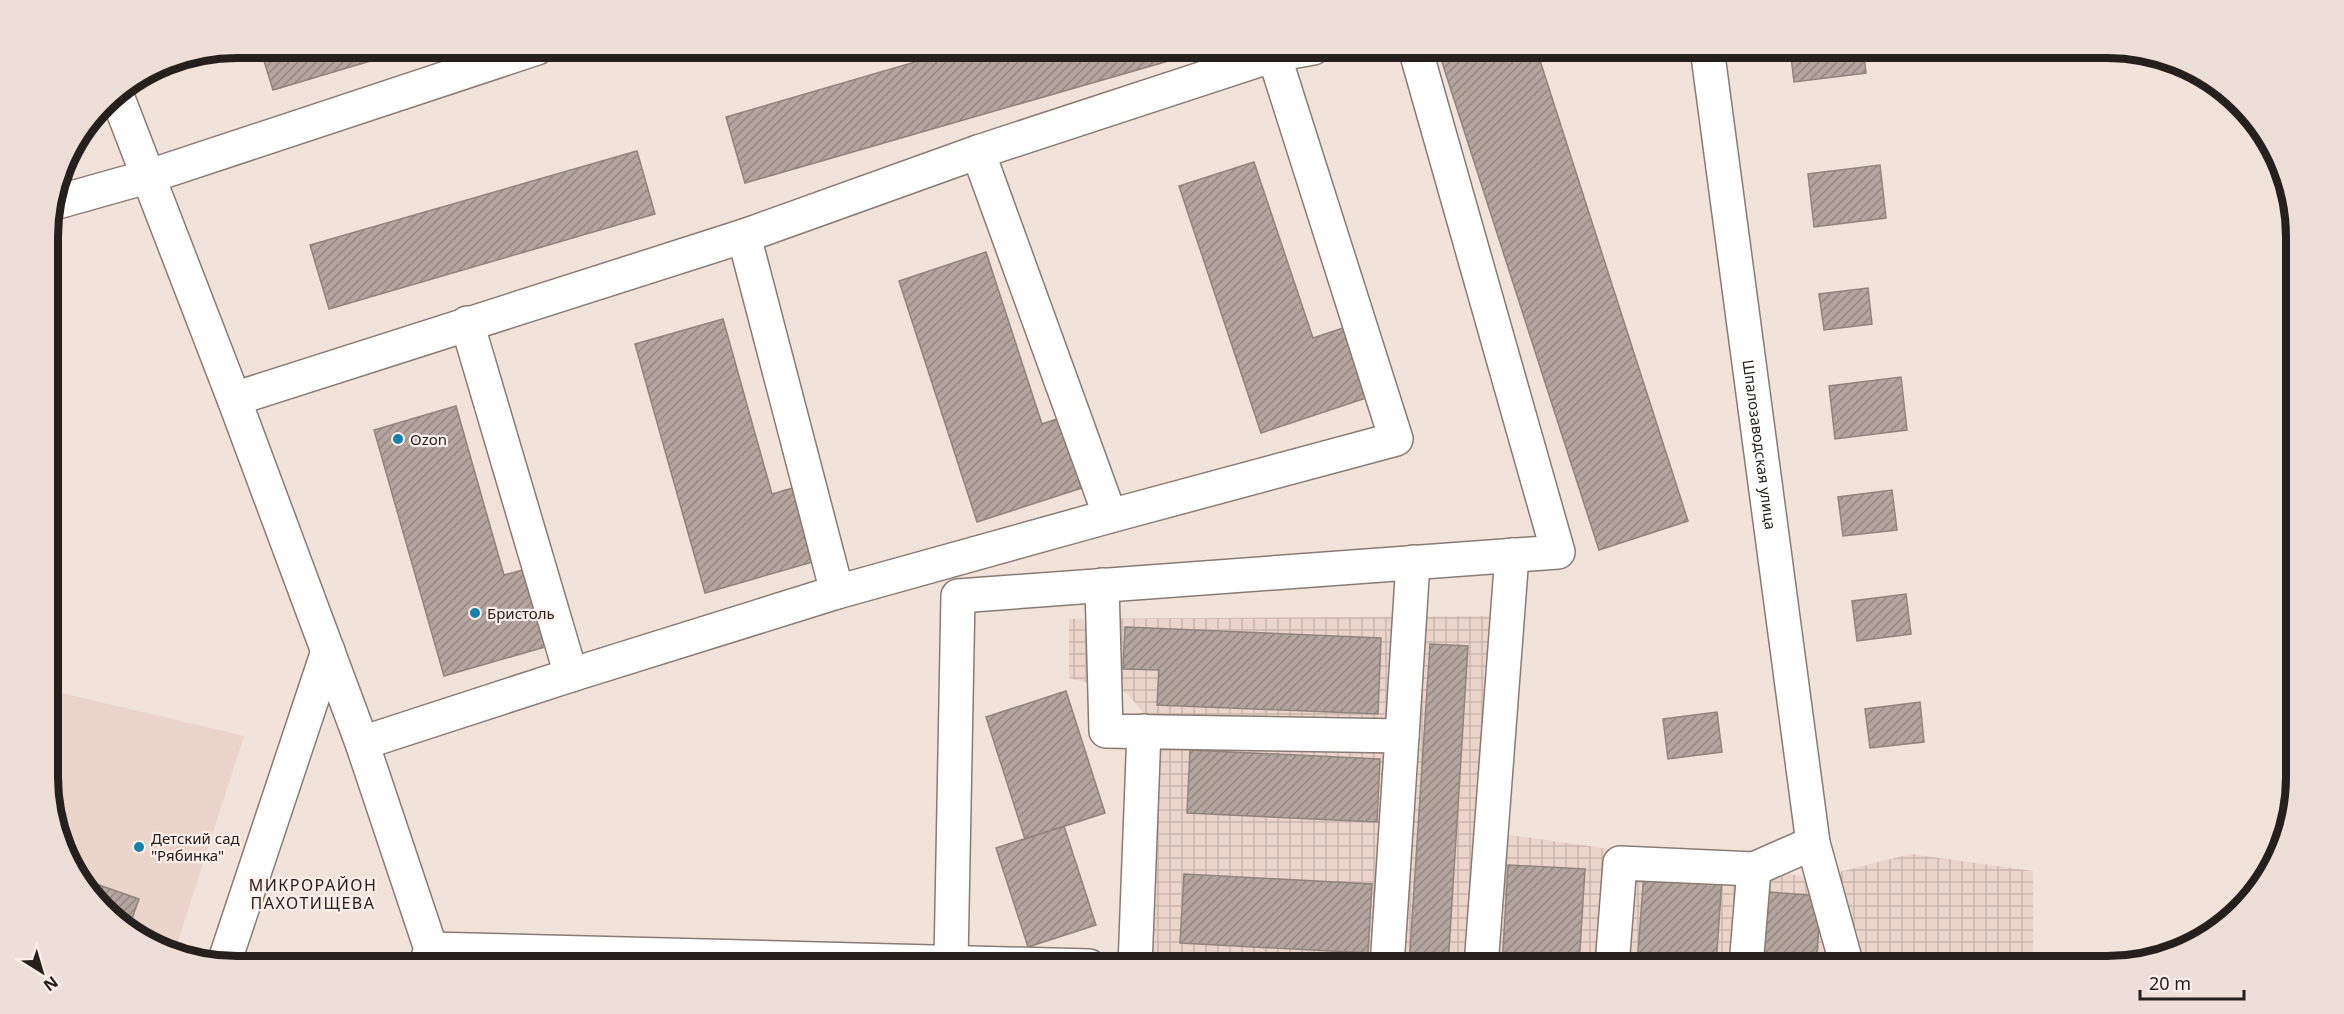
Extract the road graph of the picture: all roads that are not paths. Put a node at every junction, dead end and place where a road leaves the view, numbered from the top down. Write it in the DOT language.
graph roads {
  1 [pos="504,59"];
  2 [pos="1268,59"];
  3 [pos="1295,59"];
  4 [pos="1418,59"];
  5 [pos="1708,59"];
  6 [pos="120,103"];
  7 [pos="978,152"];
  8 [pos="150,176"];
  9 [pos="63,200"];
  10 [pos="744,236"];
  11 [pos="467,323"];
  12 [pos="234,399"];
  13 [pos="1110,516"];
  14 [pos="1512,555"];
  15 [pos="1413,562"];
  16 [pos="1102,585"];
  17 [pos="837,592"];
  18 [pos="328,651"];
  19 [pos="571,675"];
  20 [pos="1144,731"];
  21 [pos="1402,736"];
  22 [pos="362,743"];
  23 [pos="1813,843"];
  24 [pos="1754,869"];
  25 [pos="227,955"];
  26 [pos="1388,955"];
  27 [pos="1482,955"];
  28 [pos="1613,955"];
  29 [pos="1747,955"];
  30 [pos="1843,955"];
  31 [pos="428,956"];
  32 [pos="951,956"];
  33 [pos="1135,956"];
  1 -- 8 [label="street"];
  2 -- 7 [label="street"];
  3 -- 13 [label="street"];
  4 -- 14 [label="street"];
  5 -- 23 [label="street, Шпалозаводская улица"];
  6 -- 8 [label="street"];
  7 -- 10 [label="street"];
  7 -- 13 [label="street"];
  8 -- 9 [label="street"];
  8 -- 12 [label="street"];
  10 -- 11 [label="street"];
  10 -- 17 [label="street"];
  11 -- 12 [label="street"];
  11 -- 19 [label="street"];
  12 -- 18 [label="street"];
  13 -- 17 [label="street"];
  14 -- 15 [label="street"];
  14 -- 27 [label="street"];
  15 -- 16 [label="street"];
  15 -- 21 [label="street"];
  16 -- 20 [label="street"];
  16 -- 32 [label="street"];
  17 -- 19 [label="street"];
  18 -- 22 [label="street"];
  18 -- 25 [label="street"];
  19 -- 22 [label="street"];
  20 -- 21 [label="street"];
  20 -- 33 [label="street"];
  21 -- 26 [label="street"];
  22 -- 31 [label="street"];
  23 -- 24 [label="street"];
  23 -- 30 [label="street, Шпалозаводская улица"];
  24 -- 28 [label="street"];
  24 -- 29 [label="street"];
}
